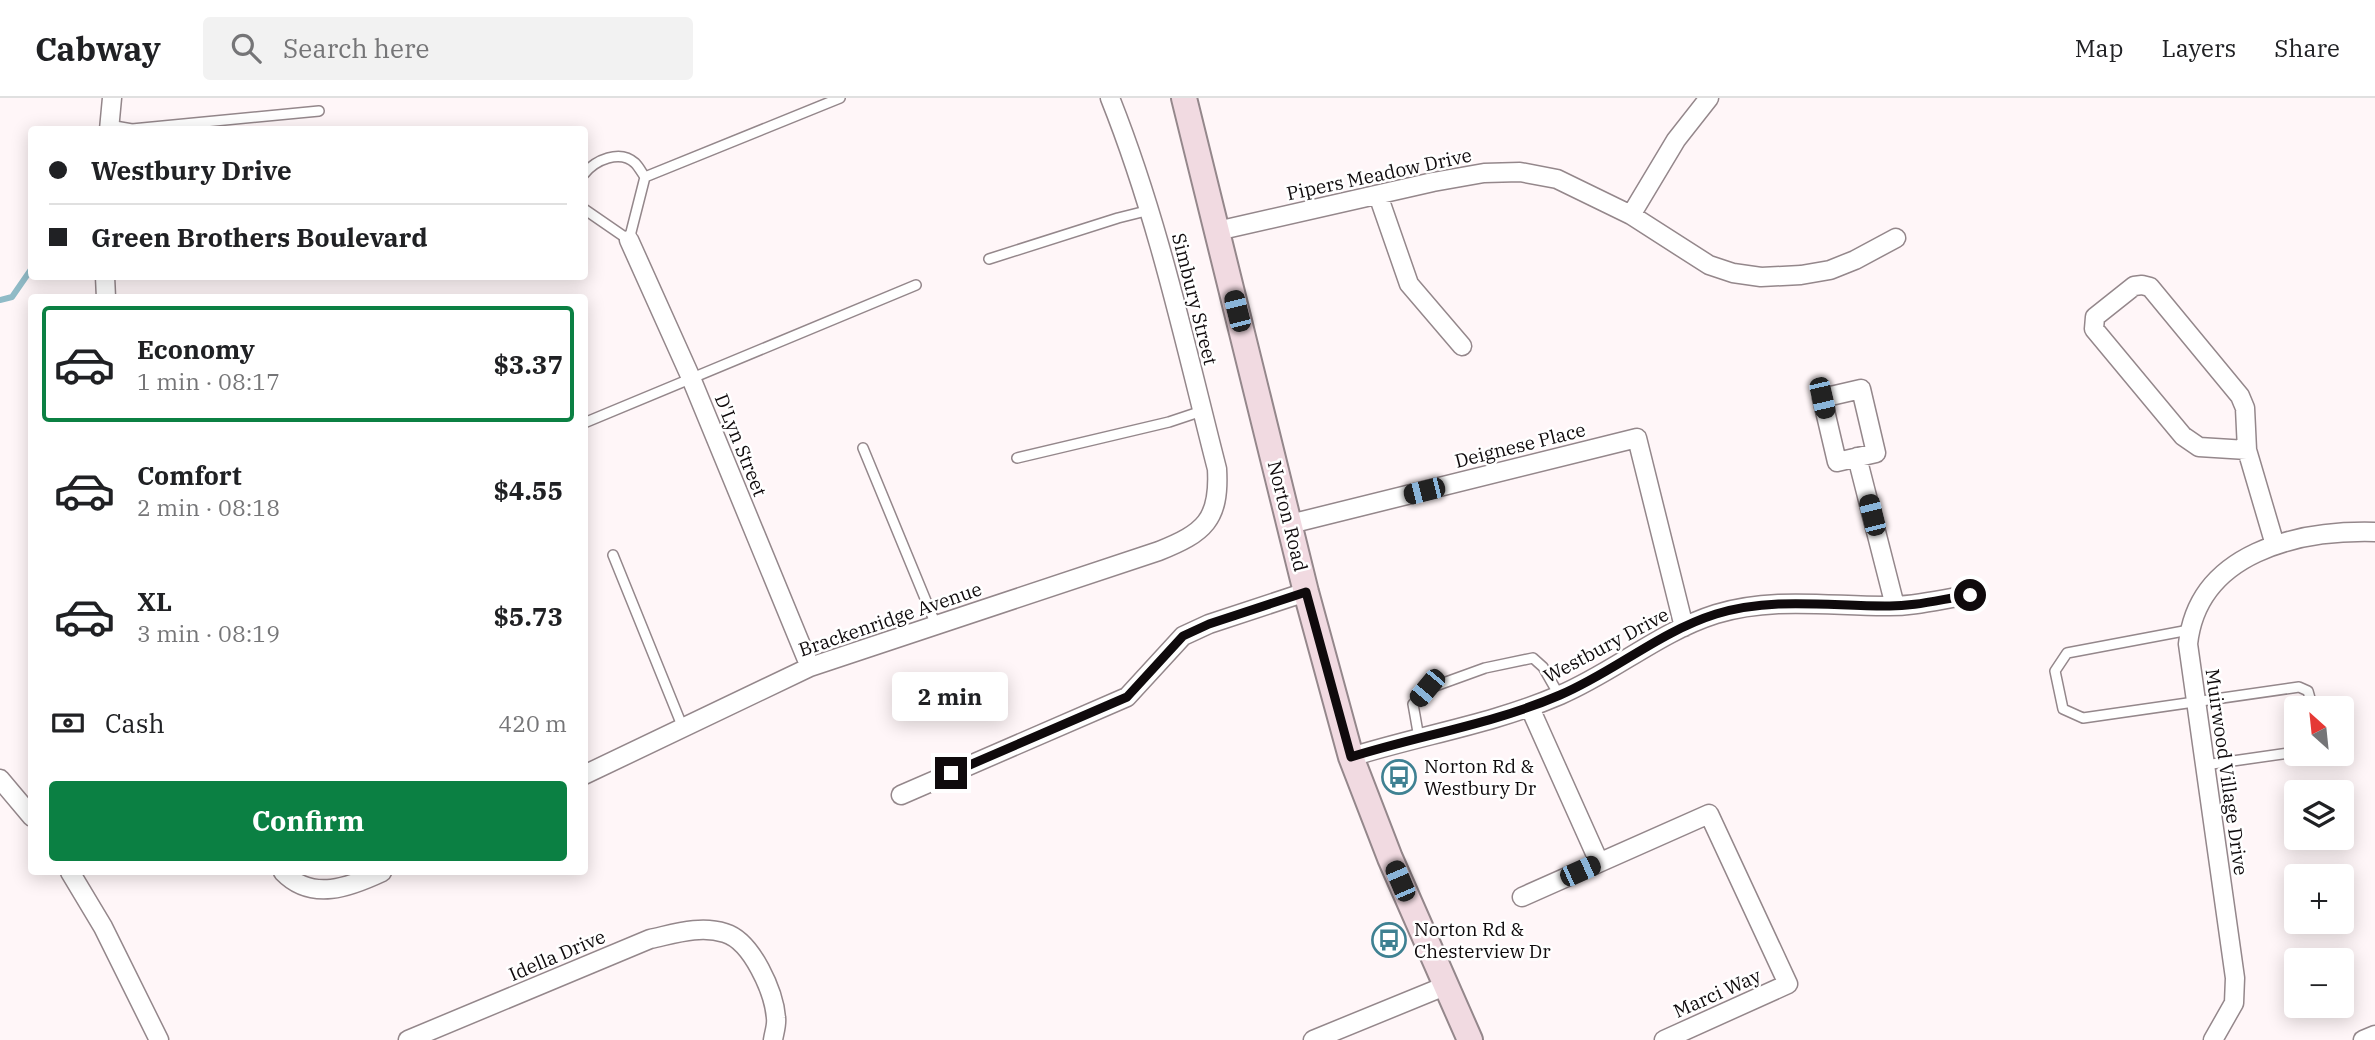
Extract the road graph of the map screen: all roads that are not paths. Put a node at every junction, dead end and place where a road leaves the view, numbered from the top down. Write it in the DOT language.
graph roads {
  1 [pos="112,98"];
  2 [pos="839,98"];
  3 [pos="1110,98"];
  4 [pos="1184,98"];
  5 [pos="1709,98"];
  6 [pos="319,111"];
  7 [pos="109,126"];
  8 [pos="163,126"];
  9 [pos="588,168"];
  10 [pos="645,177"];
  11 [pos="1378,195"];
  12 [pos="1150,210"];
  13 [pos="588,212"];
  14 [pos="1631,215"];
  15 [pos="1217,231"];
  16 [pos="1896,238"];
  17 [pos="629,240"];
  18 [pos="989,259"];
  19 [pos="916,285"];
  20 [pos="1462,346"];
  21 [pos="691,378"];
  22 [pos="1202,411"];
  23 [pos="588,421"];
  24 [pos="863,448"];
  25 [pos="2247,450"];
  26 [pos="1857,457"];
  27 [pos="1017,458"];
  28 [pos="1212,515"];
  29 [pos="1290,524"];
  30 [pos="2375,532"];
  31 [pos="2275,545"];
  32 [pos="613,555"];
  33 [pos="1306,592"];
  34 [pos="1970,595"];
  35 [pos="1895,606"];
  36 [pos="936,625"];
  37 [pos="1684,626"];
  38 [pos="2189,630"];
  39 [pos="810,667"];
  40 [pos="1559,695"];
  41 [pos="2311,696"];
  42 [pos="2197,703"];
  43 [pos="1530,708"];
  44 [pos="683,728"];
  45 [pos="1419,738"];
  46 [pos="2284,754"];
  47 [pos="1351,757"];
  48 [pos="2205,765"];
  49 [pos="588,773"];
  50 [pos="0,779"];
  51 [pos="901,795"];
  52 [pos="28,812"];
  53 [pos="1599,862"];
  54 [pos="72,875"];
  55 [pos="288,875"];
  56 [pos="376,875"];
  57 [pos="1521,897"];
  58 [pos="1445,986"];
  59 [pos="2375,1035"];
  60 [pos="416,1038"];
  61 [pos="159,1040"];
  62 [pos="774,1040"];
  63 [pos="1313,1040"];
  64 [pos="1470,1040"];
  65 [pos="1664,1040"];
  66 [pos="2213,1040"];
  67 [pos="2363,1040"];
  1 -- 7 [label="street"];
  2 -- 10 [label="lane"];
  3 -- 12 [label="street, Simbury Street"];
  4 -- 15 [label="main road, Norton Road"];
  5 -- 14 [label="street"];
  6 -- 8 [label="lane"];
  9 -- 10 [label="lane"];
  10 -- 17 [label="lane"];
  11 -- 14 [label="street, Pipers Meadow Drive"];
  11 -- 15 [label="street, Pipers Meadow Drive"];
  11 -- 20 [label="street"];
  12 -- 18 [label="lane"];
  12 -- 22 [label="street, Simbury Street"];
  13 -- 17 [label="lane"];
  14 -- 16 [label="street, Pipers Meadow Drive"];
  15 -- 29 [label="main road, Norton Road"];
  17 -- 21 [label="street, D'Lyn Street"];
  19 -- 21 [label="lane"];
  21 -- 23 [label="lane"];
  21 -- 39 [label="street, D'Lyn Street"];
  22 -- 27 [label="lane"];
  22 -- 28 [label="street, Simbury Street"];
  24 -- 36 [label="lane"];
  25 -- 25 [label="street"];
  25 -- 31 [label="street"];
  26 -- 35 [label="street"];
  28 -- 36 [label="street, Brackenridge Avenue"];
  29 -- 33 [label="main road, Norton Road"];
  29 -- 37 [label="street, Deignese Place"];
  30 -- 31 [label="street, Muirwood Village Drive"];
  31 -- 38 [label="street, Muirwood Village Drive"];
  32 -- 44 [label="lane"];
  33 -- 47 [label="main road, Norton Road"];
  33 -- 51 [label="street"];
  34 -- 35 [label="street, Westbury Drive"];
  35 -- 37 [label="street, Westbury Drive"];
  36 -- 39 [label="street, Brackenridge Avenue"];
  37 -- 40 [label="street, Westbury Drive"];
  38 -- 42 [label="street, Muirwood Village Drive"];
  38 -- 42 [label="lane"];
  39 -- 44 [label="street, Brackenridge Avenue"];
  40 -- 43 [label="street, Westbury Drive"];
  40 -- 45 [label="lane"];
  41 -- 42 [label="lane"];
  42 -- 48 [label="street, Muirwood Village Drive"];
  43 -- 45 [label="street, Westbury Drive"];
  43 -- 53 [label="street"];
  44 -- 49 [label="street, Brackenridge Avenue"];
  45 -- 47 [label="street, Westbury Drive"];
  46 -- 48 [label="lane"];
  47 -- 58 [label="main road, Norton Road"];
  48 -- 66 [label="street, Muirwood Village Drive"];
  50 -- 52 [label="street"];
  53 -- 57 [label="street"];
  53 -- 65 [label="street, Marci Way"];
  54 -- 61 [label="street"];
  55 -- 56 [label="street"];
  58 -- 63 [label="street"];
  58 -- 64 [label="main road, Norton Road"];
  59 -- 67 [label="street"];
  60 -- 62 [label="street, Idella Drive"];
}
